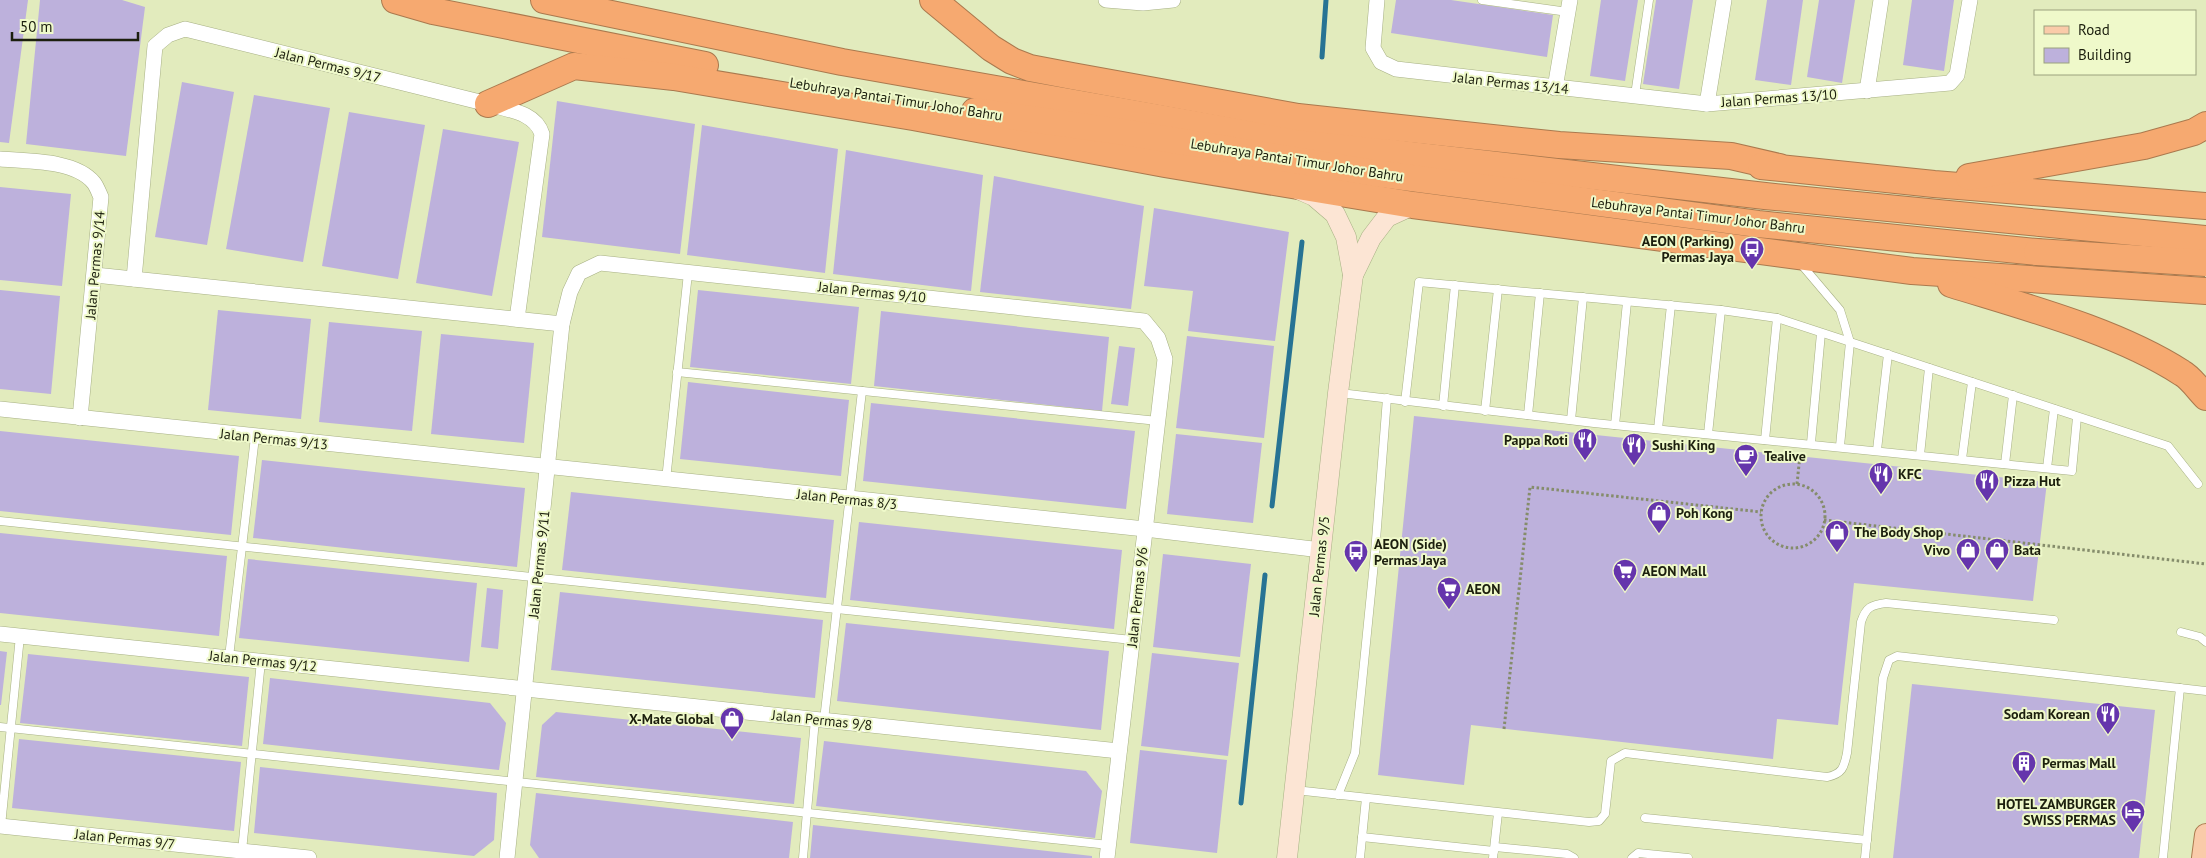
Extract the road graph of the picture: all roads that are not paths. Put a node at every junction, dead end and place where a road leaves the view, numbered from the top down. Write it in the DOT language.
graph roads {
  1 [pos="395,0"];
  2 [pos="544,0"];
  3 [pos="933,0"];
  4 [pos="1106,0"];
  5 [pos="1173,0"];
  6 [pos="1377,0"];
  7 [pos="1482,0"];
  8 [pos="1649,0"];
  9 [pos="1724,0"];
  10 [pos="1882,0"];
  11 [pos="1970,0"];
  12 [pos="1569,6"];
  13 [pos="433,11"];
  14 [pos="674,78"];
  15 [pos="1555,88"];
  16 [pos="1867,92"];
  17 [pos="1634,95"];
  18 [pos="488,104"];
  19 [pos="1707,104"];
  20 [pos="2206,125"];
  21 [pos="1410,155"];
  22 [pos="0,159"];
  23 [pos="1779,167"];
  24 [pos="1286,184"];
  25 [pos="1934,184"];
  26 [pos="2177,204"];
  27 [pos="1413,205"];
  28 [pos="2206,206"];
  29 [pos="2206,238"];
  30 [pos="1790,254"];
  31 [pos="2206,263"];
  32 [pos="1912,271"];
  33 [pos="579,273"];
  34 [pos="688,273"];
  35 [pos="95,275"];
  36 [pos="1353,275"];
  37 [pos="134,279"];
  38 [pos="1455,285"];
  39 [pos="2170,288"];
  40 [pos="1498,289"];
  41 [pos="2206,291"];
  42 [pos="1540,293"];
  43 [pos="1583,297"];
  44 [pos="1627,302"];
  45 [pos="1671,306"];
  46 [pos="1720,310"];
  47 [pos="1777,318"];
  48 [pos="517,319"];
  49 [pos="562,324"];
  50 [pos="1821,333"];
  51 [pos="1158,338"];
  52 [pos="1850,342"];
  53 [pos="1888,354"];
  54 [pos="1929,368"];
  55 [pos="678,372"];
  56 [pos="1972,382"];
  57 [pos="862,391"];
  58 [pos="1338,393"];
  59 [pos="2013,395"];
  60 [pos="2206,397"];
  61 [pos="1387,398"];
  62 [pos="1405,402"];
  63 [pos="1443,406"];
  64 [pos="0,409"];
  65 [pos="2054,409"];
  66 [pos="1485,411"];
  67 [pos="1528,416"];
  68 [pos="2077,417"];
  69 [pos="80,418"];
  70 [pos="1570,420"];
  71 [pos="1158,421"];
  72 [pos="1615,425"];
  73 [pos="1658,429"];
  74 [pos="1708,434"];
  75 [pos="255,437"];
  76 [pos="1765,440"];
  77 [pos="1811,443"];
  78 [pos="1840,446"];
  79 [pos="1877,450"];
  80 [pos="1920,455"];
  81 [pos="1962,460"];
  82 [pos="2006,464"];
  83 [pos="549,468"];
  84 [pos="2047,468"];
  85 [pos="666,480"];
  86 [pos="2198,484"];
  87 [pos="850,499"];
  88 [pos="0,521"];
  89 [pos="1145,529"];
  90 [pos="242,546"];
  91 [pos="1321,550"];
  92 [pos="537,578"];
  93 [pos="837,609"];
  94 [pos="2054,620"];
  95 [pos="2182,632"];
  96 [pos="0,634"];
  97 [pos="20,636"];
  98 [pos="1132,640"];
  99 [pos="2206,642"];
  100 [pos="229,657"];
  101 [pos="261,661"];
  102 [pos="525,688"];
  103 [pos="2180,688"];
  104 [pos="2206,691"];
  105 [pos="819,719"];
  106 [pos="0,727"];
  107 [pos="11,728"];
  108 [pos="1120,751"];
  109 [pos="252,754"];
  110 [pos="515,782"];
  111 [pos="1295,790"];
  112 [pos="1338,795"];
  113 [pos="1366,798"];
  114 [pos="1498,812"];
  115 [pos="807,813"];
  116 [pos="1645,818"];
  117 [pos="0,826"];
  118 [pos="2206,835"];
  119 [pos="1362,837"];
  120 [pos="1867,840"];
  121 [pos="242,851"];
  122 [pos="1108,852"];
  123 [pos="1494,852"];
  124 [pos="1535,855"];
  125 [pos="309,858"];
  126 [pos="507,858"];
  127 [pos="803,858"];
  128 [pos="1287,858"];
  129 [pos="1360,858"];
  130 [pos="1574,858"];
  131 [pos="1632,858"];
  132 [pos="1688,858"];
  133 [pos="1865,858"];
  134 [pos="2163,858"];
  135 [pos="2203,858"];
  1 -- 13 [label="highway, Lebuhraya Pantai Timur Johor Bahru"];
  2 -- 21 [label="highway, Lebuhraya Pantai Timur Johor Bahru"];
  3 -- 23 [label="highway"];
  4 -- 5 [label="street"];
  6 -- 15 [label="street, Jalan Permas 13/14"];
  7 -- 12 [label="lane"];
  8 -- 17 [label="lane"];
  9 -- 19 [label="street, Jalan Permas 13/10"];
  10 -- 16 [label="street"];
  11 -- 16 [label="street, Jalan Permas 13/10"];
  12 -- 15 [label="street"];
  13 -- 14 [label="highway"];
  13 -- 31 [label="highway, Lebuhraya Pantai Timur Johor Bahru, bridge"];
  14 -- 18 [label="highway"];
  14 -- 24 [label="highway"];
  15 -- 17 [label="street, Jalan Permas 13/14"];
  16 -- 19 [label="street, Jalan Permas 13/10"];
  17 -- 19 [label="street, Jalan Permas 13/14"];
  18 -- 37 [label="street, Jalan Permas 9/17"];
  18 -- 48 [label="street, Jalan Permas 9/17"];
  20 -- 25 [label="highway"];
  21 -- 23 [label="highway"];
  21 -- 29 [label="highway, Lebuhraya Pantai Timur Johor Bahru, bridge"];
  22 -- 35 [label="street, Jalan Permas 9/14"];
  23 -- 25 [label="highway"];
  24 -- 27 [label="highway"];
  24 -- 36 [label="street, Jalan Permas 9/5"];
  25 -- 26 [label="highway"];
  26 -- 28 [label="highway"];
  26 -- 39 [label="highway"];
  27 -- 30 [label="highway"];
  27 -- 36 [label="street, Jalan Permas 9/5"];
  30 -- 32 [label="highway"];
  30 -- 52 [label="lane"];
  32 -- 39 [label="highway"];
  32 -- 60 [label="highway"];
  33 -- 34 [label="street, Jalan Permas 9/10"];
  33 -- 49 [label="street, Jalan Permas 9/11"];
  34 -- 51 [label="street, Jalan Permas 9/10"];
  34 -- 55 [label="lane"];
  35 -- 37 [label="street"];
  35 -- 69 [label="street, Jalan Permas 9/14"];
  36 -- 58 [label="street, Jalan Permas 9/5"];
  37 -- 48 [label="street"];
  38 -- 40 [label="lane"];
  38 -- 62 [label="lane"];
  38 -- 63 [label="lane"];
  39 -- 41 [label="highway"];
  40 -- 42 [label="lane"];
  40 -- 66 [label="lane"];
  42 -- 43 [label="lane"];
  42 -- 67 [label="lane"];
  43 -- 44 [label="lane"];
  43 -- 70 [label="lane"];
  44 -- 45 [label="lane"];
  44 -- 72 [label="lane"];
  45 -- 46 [label="lane"];
  45 -- 73 [label="lane"];
  46 -- 47 [label="lane"];
  46 -- 74 [label="lane"];
  47 -- 50 [label="lane"];
  47 -- 76 [label="lane"];
  48 -- 49 [label="street"];
  49 -- 83 [label="street, Jalan Permas 9/11"];
  50 -- 52 [label="lane"];
  50 -- 77 [label="lane"];
  51 -- 71 [label="street, Jalan Permas 9/6"];
  52 -- 53 [label="lane"];
  52 -- 78 [label="lane"];
  53 -- 54 [label="lane"];
  53 -- 79 [label="lane"];
  54 -- 56 [label="lane"];
  54 -- 80 [label="lane"];
  55 -- 57 [label="lane"];
  55 -- 85 [label="lane"];
  56 -- 59 [label="lane"];
  56 -- 81 [label="lane"];
  57 -- 71 [label="lane"];
  57 -- 87 [label="lane"];
  58 -- 61 [label="lane"];
  58 -- 91 [label="street, Jalan Permas 9/5"];
  59 -- 65 [label="lane"];
  59 -- 82 [label="lane"];
  61 -- 62 [label="lane"];
  61 -- 112 [label="lane"];
  62 -- 63 [label="lane"];
  63 -- 66 [label="lane"];
  64 -- 69 [label="street, Jalan Permas 9/13"];
  65 -- 68 [label="lane"];
  65 -- 84 [label="lane"];
  66 -- 67 [label="lane"];
  67 -- 70 [label="lane"];
  68 -- 84 [label="lane"];
  68 -- 86 [label="lane"];
  69 -- 75 [label="street, Jalan Permas 9/13"];
  70 -- 72 [label="lane"];
  71 -- 89 [label="street, Jalan Permas 9/6"];
  72 -- 73 [label="lane"];
  73 -- 74 [label="lane"];
  74 -- 76 [label="lane"];
  75 -- 83 [label="street, Jalan Permas 9/13"];
  75 -- 90 [label="lane"];
  76 -- 77 [label="lane"];
  77 -- 78 [label="lane"];
  78 -- 79 [label="lane"];
  79 -- 80 [label="lane"];
  80 -- 81 [label="lane"];
  81 -- 82 [label="lane"];
  82 -- 84 [label="lane"];
  83 -- 85 [label="street, Jalan Permas 8/3"];
  83 -- 92 [label="street, Jalan Permas 9/11"];
  85 -- 87 [label="street, Jalan Permas 8/3"];
  87 -- 89 [label="street, Jalan Permas 8/3"];
  87 -- 93 [label="lane"];
  88 -- 90 [label="lane"];
  89 -- 91 [label="street, Jalan Permas 8/3"];
  89 -- 98 [label="street, Jalan Permas 9/6"];
  90 -- 92 [label="lane"];
  90 -- 100 [label="lane"];
  91 -- 111 [label="street, Jalan Permas 9/5"];
  92 -- 93 [label="lane"];
  92 -- 102 [label="street, Jalan Permas 9/11"];
  93 -- 98 [label="lane"];
  93 -- 105 [label="lane"];
  94 -- 114 [label="lane"];
  95 -- 99 [label="lane"];
  96 -- 97 [label="street, Jalan Permas 9/12"];
  97 -- 100 [label="street, Jalan Permas 9/12"];
  97 -- 107 [label="lane"];
  98 -- 108 [label="street, Jalan Permas 9/6"];
  100 -- 101 [label="street, Jalan Permas 9/12"];
  101 -- 102 [label="street, Jalan Permas 9/12"];
  101 -- 109 [label="lane"];
  102 -- 105 [label="street, Jalan Permas 9/8"];
  102 -- 110 [label="street, Jalan Permas 9/11"];
  103 -- 104 [label="lane"];
  103 -- 120 [label="lane"];
  103 -- 134 [label="lane"];
  105 -- 108 [label="street, Jalan Permas 9/8"];
  105 -- 115 [label="lane"];
  106 -- 107 [label="lane"];
  107 -- 109 [label="lane"];
  107 -- 117 [label="lane"];
  108 -- 122 [label="street, Jalan Permas 9/6"];
  109 -- 110 [label="lane"];
  109 -- 121 [label="lane"];
  110 -- 115 [label="lane"];
  110 -- 126 [label="street, Jalan Permas 9/11"];
  111 -- 112 [label="lane"];
  111 -- 128 [label="street, Jalan Permas 9/5"];
  112 -- 113 [label="lane"];
  113 -- 114 [label="lane"];
  113 -- 119 [label="lane"];
  114 -- 123 [label="lane"];
  115 -- 122 [label="lane"];
  115 -- 127 [label="lane"];
  116 -- 120 [label="lane"];
  117 -- 121 [label="street, Jalan Permas 9/7"];
  118 -- 135 [label="main road"];
  119 -- 123 [label="lane"];
  119 -- 129 [label="lane"];
  120 -- 133 [label="lane"];
  121 -- 125 [label="street, Jalan Permas 9/7"];
  123 -- 124 [label="lane"];
  124 -- 130 [label="lane"];
  131 -- 132 [label="lane"];
}
